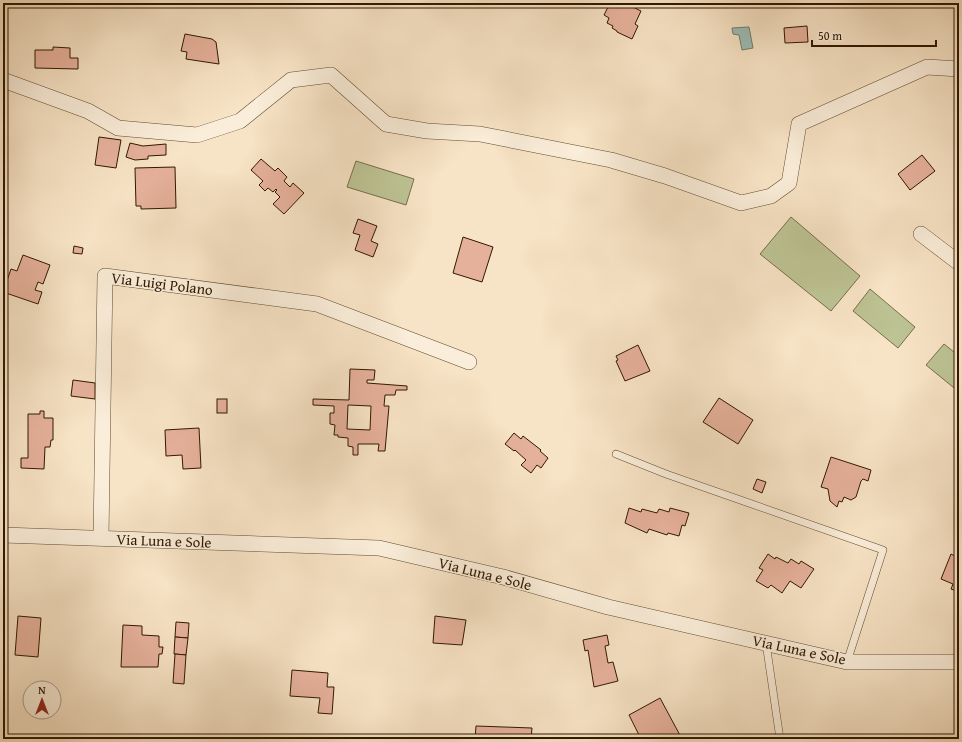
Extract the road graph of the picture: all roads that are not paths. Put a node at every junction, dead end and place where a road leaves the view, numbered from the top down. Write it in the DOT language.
graph roads {
  1 [pos="959,69"];
  2 [pos="3,80"];
  3 [pos="921,234"];
  4 [pos="959,263"];
  5 [pos="469,362"];
  6 [pos="616,454"];
  7 [pos="3,535"];
  8 [pos="101,538"];
  9 [pos="766,643"];
  10 [pos="847,662"];
  11 [pos="959,662"];
  12 [pos="780,739"];
  1 -- 2 [label="street"];
  3 -- 4 [label="street"];
  5 -- 8 [label="street, Via Luigi Polano"];
  6 -- 10 [label="lane"];
  7 -- 8 [label="street, Via Luna e Sole"];
  8 -- 9 [label="street, Via Luna e Sole"];
  9 -- 10 [label="street, Via Luna e Sole"];
  9 -- 12 [label="lane"];
  10 -- 11 [label="street, Via Luna e Sole"];
}
